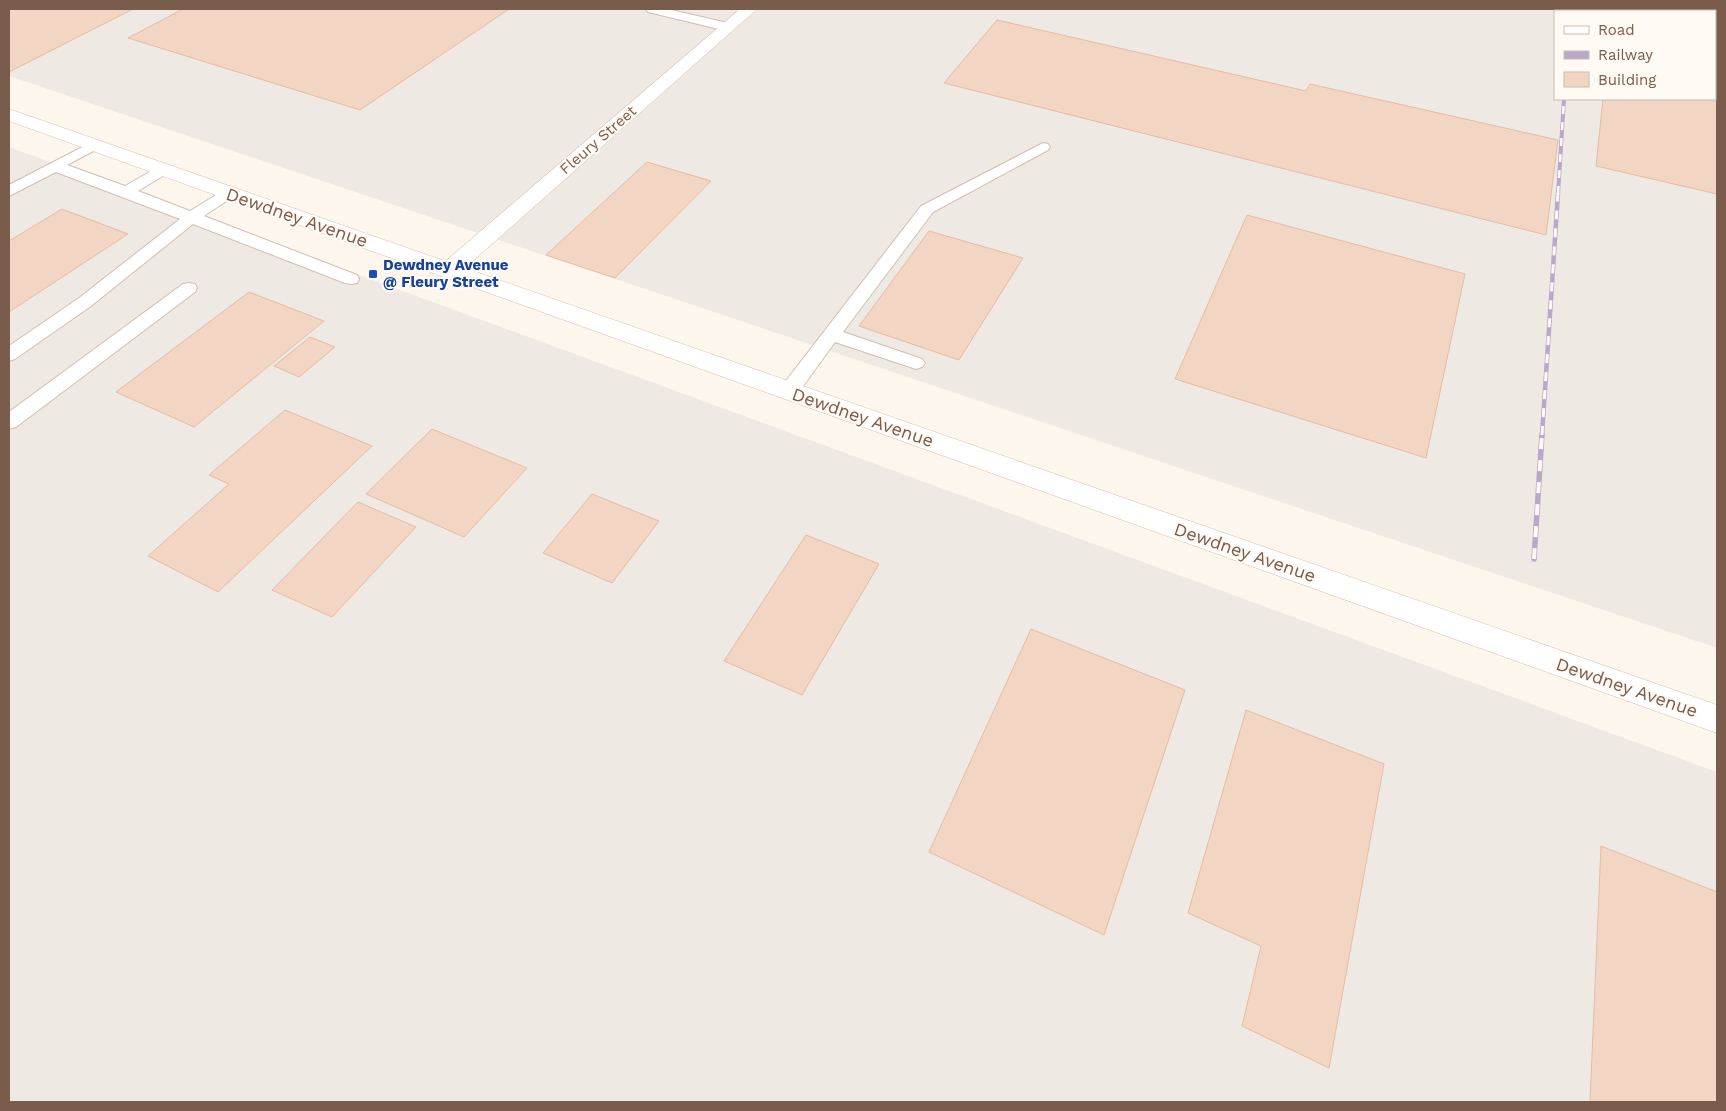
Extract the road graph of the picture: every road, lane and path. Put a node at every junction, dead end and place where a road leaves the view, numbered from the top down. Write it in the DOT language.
graph roads {
  1 [pos="652,9"];
  2 [pos="749,9"];
  3 [pos="727,28"];
  4 [pos="9,115"];
  5 [pos="94,145"];
  6 [pos="1043,147"];
  7 [pos="55,166"];
  8 [pos="163,170"];
  9 [pos="9,191"];
  10 [pos="126,192"];
  11 [pos="228,193"];
  12 [pos="192,217"];
  13 [pos="448,270"];
  14 [pos="351,279"];
  15 [pos="189,288"];
  16 [pos="832,334"];
  17 [pos="9,355"];
  18 [pos="916,363"];
  19 [pos="789,391"];
  20 [pos="9,422"];
  21 [pos="1717,719"];
  1 -- 3 [label="lane"];
  2 -- 3 [label="street, Fleury Street"];
  3 -- 13 [label="street, Fleury Street"];
  4 -- 5 [label="street, Dewdney Avenue"];
  5 -- 7 [label="lane"];
  5 -- 8 [label="street, Dewdney Avenue"];
  6 -- 16 [label="lane"];
  7 -- 9 [label="lane"];
  7 -- 10 [label="lane"];
  8 -- 10 [label="lane"];
  8 -- 11 [label="street, Dewdney Avenue"];
  10 -- 12 [label="lane"];
  11 -- 12 [label="lane"];
  11 -- 13 [label="street, Dewdney Avenue"];
  12 -- 14 [label="lane"];
  12 -- 17 [label="lane"];
  13 -- 19 [label="street, Dewdney Avenue"];
  15 -- 20 [label="lane"];
  16 -- 18 [label="lane"];
  16 -- 19 [label="lane"];
  19 -- 21 [label="street, Dewdney Avenue"];
}
